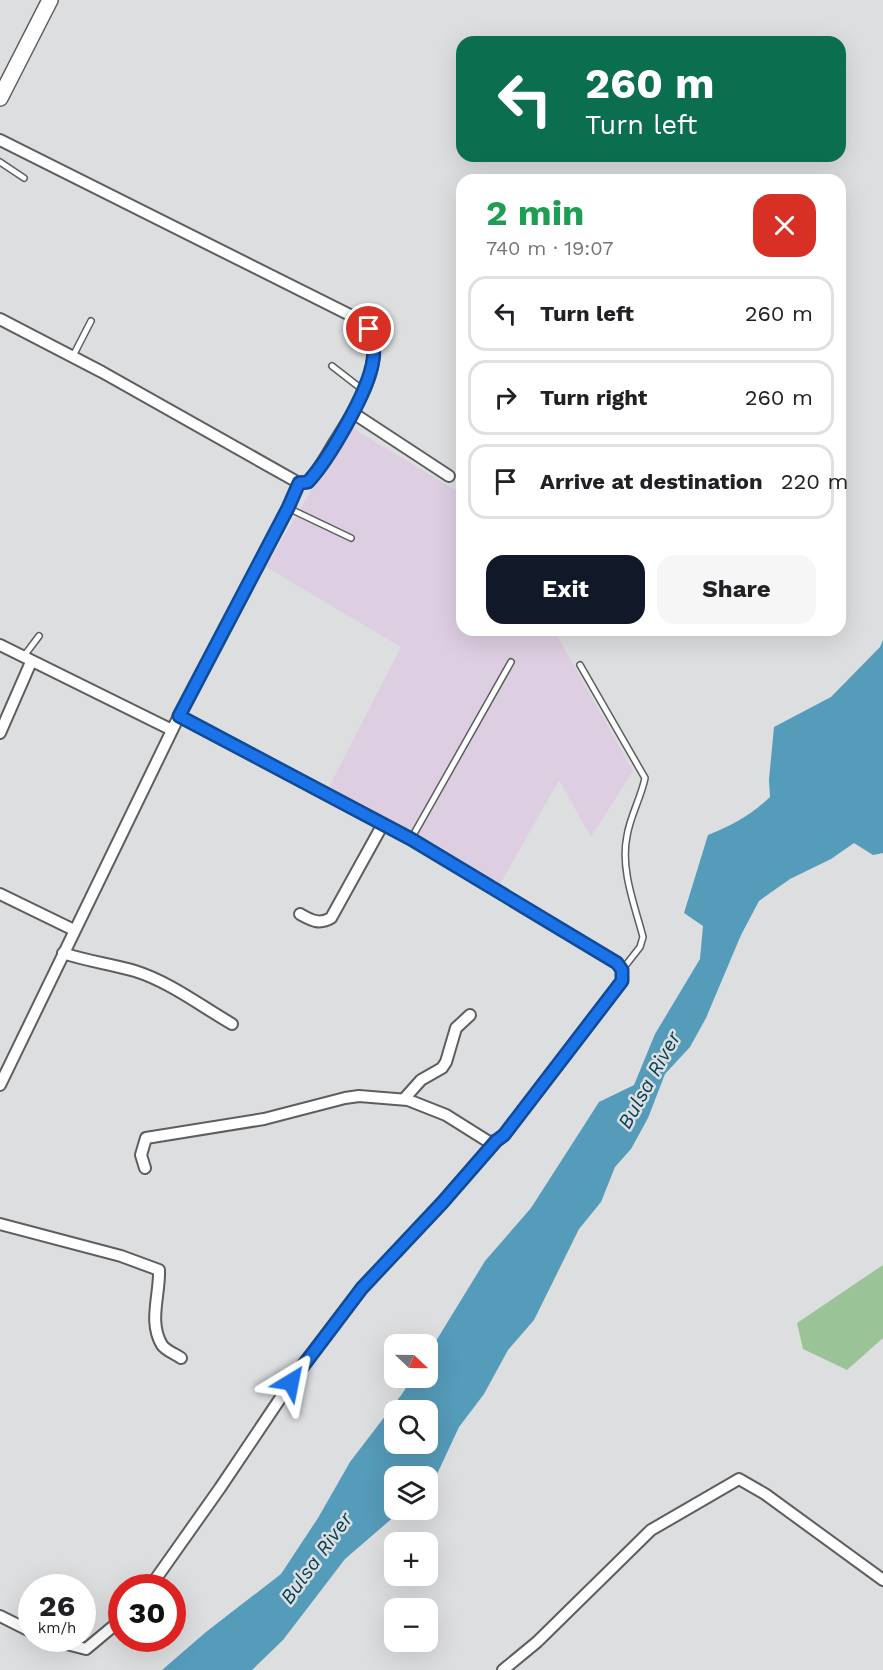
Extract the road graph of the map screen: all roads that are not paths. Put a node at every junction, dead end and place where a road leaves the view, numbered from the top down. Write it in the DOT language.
graph roads {
  1 [pos="50,0"];
  2 [pos="0,98"];
  3 [pos="0,140"];
  4 [pos="0,162"];
  5 [pos="24,178"];
  6 [pos="0,319"];
  7 [pos="91,321"];
  8 [pos="73,356"];
  9 [pos="332,366"];
  10 [pos="363,390"];
  11 [pos="353,413"];
  12 [pos="449,476"];
  13 [pos="299,483"];
  14 [pos="288,508"];
  15 [pos="351,538"];
  16 [pos="39,636"];
  17 [pos="0,645"];
  18 [pos="27,660"];
  19 [pos="512,662"];
  20 [pos="580,665"];
  21 [pos="179,716"];
  22 [pos="172,730"];
  23 [pos="0,734"];
  24 [pos="383,824"];
  25 [pos="411,839"];
  26 [pos="0,894"];
  27 [pos="300,914"];
  28 [pos="74,930"];
  29 [pos="63,953"];
  30 [pos="622,970"];
  31 [pos="470,1015"];
  32 [pos="232,1024"];
  33 [pos="1,1080"];
  34 [pos="404,1100"];
  35 [pos="496,1141"];
  36 [pos="145,1168"];
  37 [pos="0,1224"];
  38 [pos="181,1358"];
  39 [pos="159,1574"];
  40 [pos="883,1580"];
  41 [pos="0,1616"];
  42 [pos="18,1625"];
  43 [pos="108,1631"];
  44 [pos="96,1641"];
  45 [pos="503,1670"];
  1 -- 2 [label="main road"];
  3 -- 10 [label="street"];
  4 -- 5 [label="lane"];
  6 -- 8 [label="street"];
  7 -- 8 [label="lane"];
  8 -- 13 [label="street"];
  9 -- 10 [label="lane"];
  10 -- 11 [label="street"];
  11 -- 12 [label="street"];
  11 -- 13 [label="street"];
  13 -- 14 [label="street"];
  14 -- 15 [label="lane"];
  14 -- 21 [label="street"];
  16 -- 18 [label="lane"];
  17 -- 18 [label="street"];
  18 -- 22 [label="street"];
  18 -- 23 [label="street"];
  19 -- 25 [label="lane"];
  20 -- 30 [label="lane"];
  21 -- 22 [label="street"];
  21 -- 24 [label="street"];
  22 -- 28 [label="street"];
  24 -- 25 [label="street"];
  24 -- 27 [label="street"];
  25 -- 30 [label="street"];
  26 -- 28 [label="street"];
  28 -- 29 [label="street"];
  29 -- 32 [label="street"];
  29 -- 33 [label="street"];
  30 -- 35 [label="street"];
  31 -- 34 [label="street"];
  34 -- 35 [label="street"];
  34 -- 36 [label="street"];
  35 -- 39 [label="street"];
  37 -- 38 [label="street"];
  40 -- 45 [label="street"];
  41 -- 42 [label="street"];
  43 -- 44 [label="street"];
}
